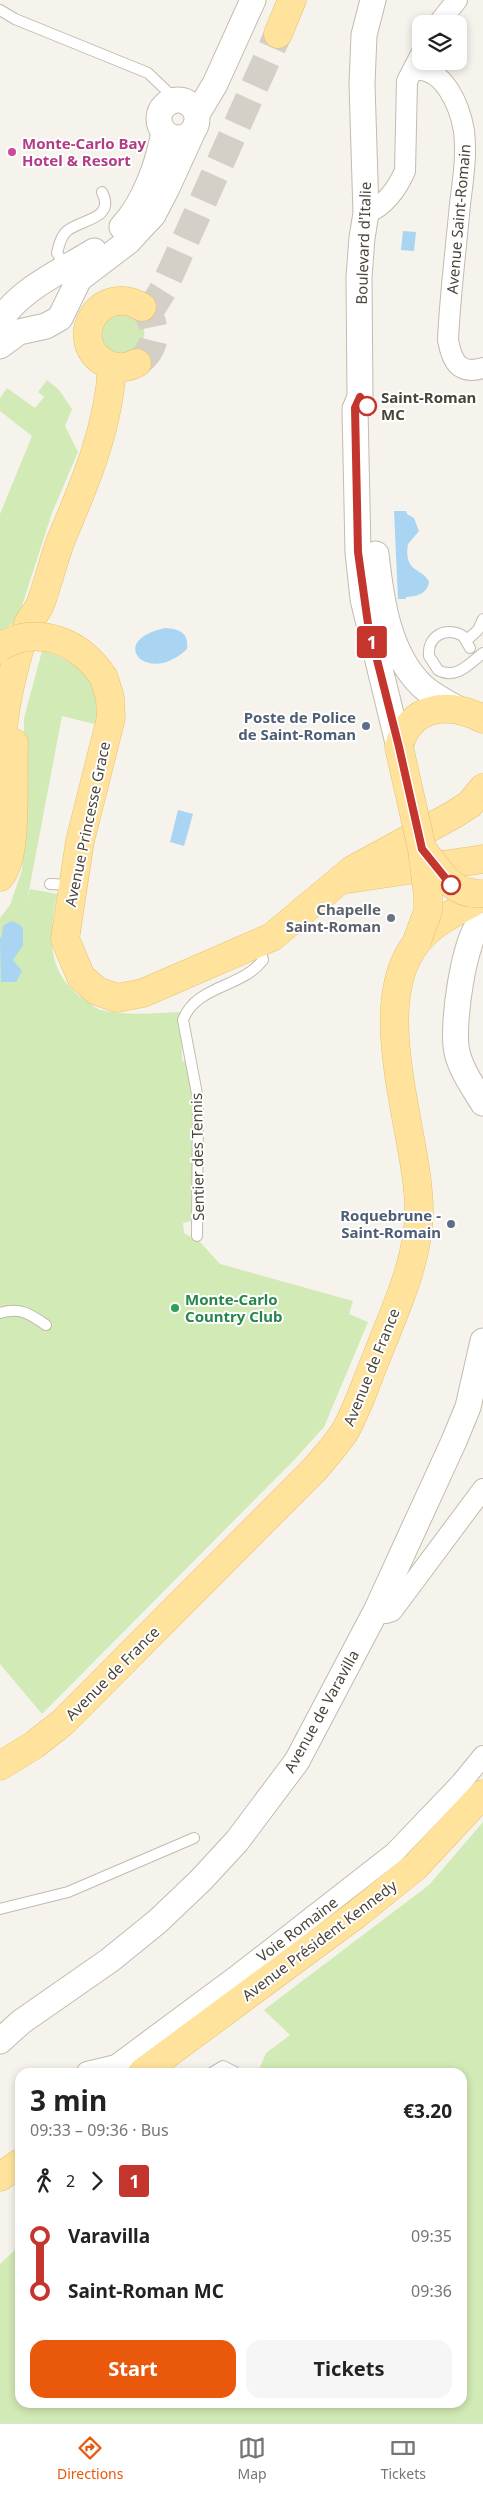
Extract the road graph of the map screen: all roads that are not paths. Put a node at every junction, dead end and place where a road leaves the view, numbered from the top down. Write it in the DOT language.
graph roads {
  1 [pos="236,0"];
  2 [pos="253,0"];
  3 [pos="292,0"];
  4 [pos="373,0"];
  5 [pos="457,0"];
  6 [pos="0,10"];
  7 [pos="445,15"];
  8 [pos="278,34"];
  9 [pos="414,70"];
  10 [pos="427,70"];
  11 [pos="185,111"];
  12 [pos="102,192"];
  13 [pos="366,213"];
  14 [pos="62,270"];
  15 [pos="25,295"];
  16 [pos="69,299"];
  17 [pos="142,307"];
  18 [pos="0,321"];
  19 [pos="37,327"];
  20 [pos="0,346"];
  21 [pos="483,368"];
  22 [pos="360,397"];
  23 [pos="39,607"];
  24 [pos="483,619"];
  25 [pos="0,647"];
  26 [pos="483,653"];
  27 [pos="458,709"];
  28 [pos="483,719"];
  29 [pos="396,738"];
  30 [pos="0,765"];
  31 [pos="483,788"];
  32 [pos="422,849"];
  33 [pos="483,859"];
  34 [pos="3,862"];
  35 [pos="339,881"];
  36 [pos="483,895"];
  37 [pos="483,919"];
  38 [pos="417,941"];
  39 [pos="259,944"];
  40 [pos="483,1103"];
  41 [pos="198,1236"];
  42 [pos="0,1313"];
  43 [pos="46,1325"];
  44 [pos="483,1341"];
  45 [pos="483,1490"];
  46 [pos="377,1609"];
  47 [pos="483,1756"];
  48 [pos="2,1763"];
  49 [pos="483,1794"];
  50 [pos="194,1838"];
  51 [pos="0,1910"];
  52 [pos="0,2041"];
  53 [pos="104,2068"];
  54 [pos="148,2068"];
  1 -- 11 [label="street"];
  2 -- 11 [label="street"];
  3 -- 8 [label="main road"];
  4 -- 13 [label="street, Boulevard d'Italie"];
  5 -- 7 [label="street"];
  6 -- 11 [label="lane"];
  9 -- 13 [label="street"];
  10 -- 21 [label="street, Avenue Saint-Romain"];
  11 -- 14 [label="street"];
  11 -- 16 [label="street"];
  12 -- 14 [label="lane"];
  13 -- 22 [label="street, Boulevard d'Italie"];
  14 -- 15 [label="street"];
  14 -- 16 [label="street"];
  15 -- 18 [label="street"];
  15 -- 19 [label="street"];
  16 -- 19 [label="street"];
  17 -- 23 [label="main road"];
  19 -- 20 [label="street"];
  22 -- 27 [label="street, Boulevard d'Italie"];
  22 -- 29 [label="street, Boulevard d'Italie"];
  23 -- 30 [label="main road"];
  23 -- 34 [label="main road"];
  24 -- 26 [label="lane"];
  25 -- 39 [label="main road, Avenue Princesse Grace, bridge"];
  27 -- 28 [label="main road, Boulevard d'Italie"];
  27 -- 29 [label="main road"];
  29 -- 32 [label="main road, Boulevard d'Italie, bridge"];
  31 -- 35 [label="main road, Avenue Princesse Grace"];
  32 -- 36 [label="main road, bridge"];
  32 -- 38 [label="main road, Boulevard d'Italie, bridge"];
  33 -- 35 [label="main road, bridge"];
  35 -- 39 [label="main road, Avenue Princesse Grace"];
  36 -- 38 [label="main road, Avenue de France"];
  37 -- 40 [label="street"];
  38 -- 48 [label="main road, Avenue de France"];
  39 -- 41 [label="lane, Sentier des Tennis"];
  42 -- 43 [label="lane"];
  44 -- 46 [label="street, Avenue de Varavilla"];
  45 -- 46 [label="street"];
  46 -- 52 [label="street, Avenue de Varavilla"];
  47 -- 53 [label="street, Voie Romaine"];
  49 -- 54 [label="main road, Avenue Président Kennedy"];
  50 -- 51 [label="lane"];
}
